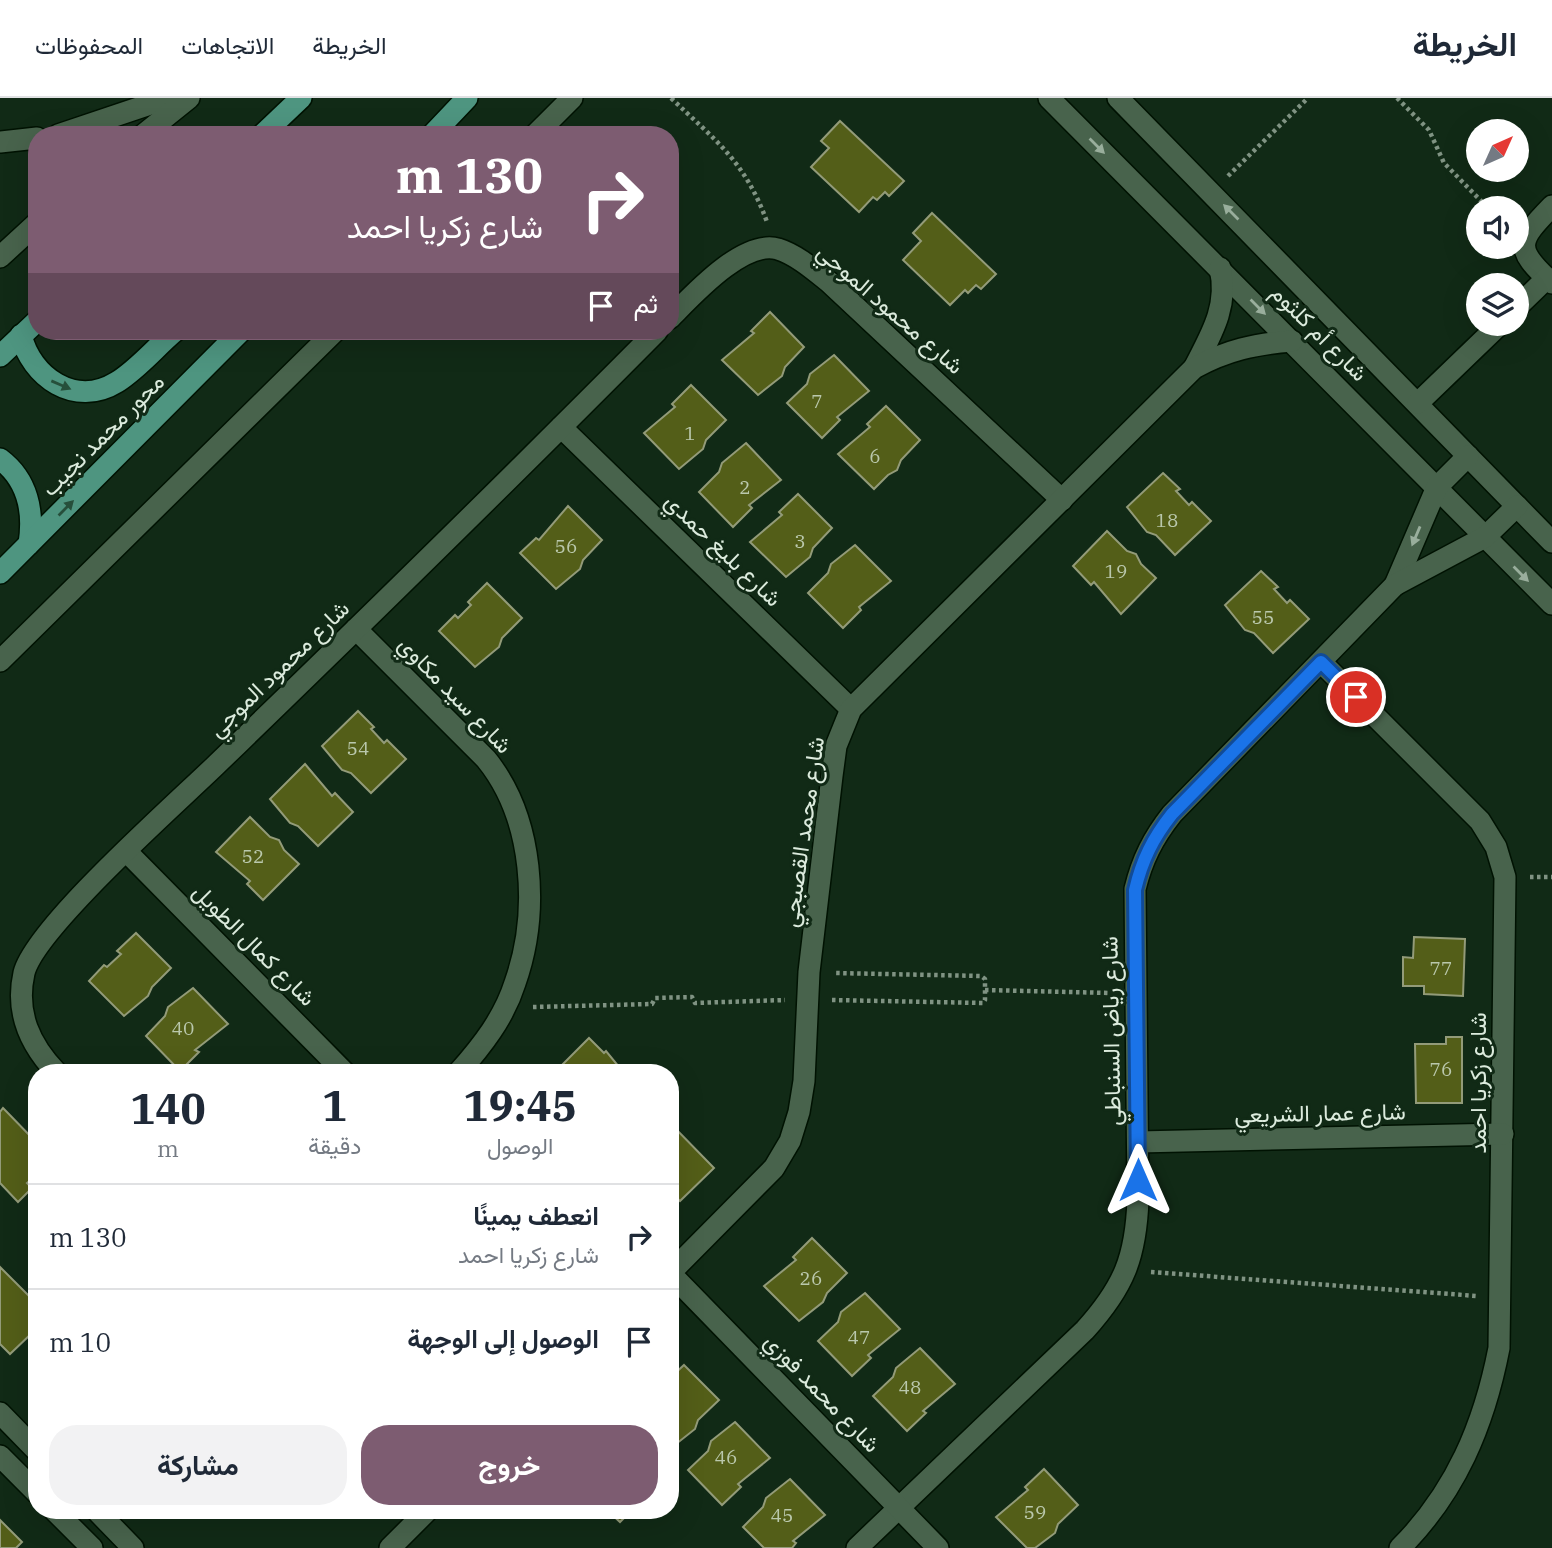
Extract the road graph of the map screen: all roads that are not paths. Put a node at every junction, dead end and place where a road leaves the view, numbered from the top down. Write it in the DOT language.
graph roads {
  1 [pos="168,98"];
  2 [pos="189,98"];
  3 [pos="301,98"];
  4 [pos="467,98"];
  5 [pos="572,98"];
  6 [pos="1049,98"];
  7 [pos="1118,98"];
  8 [pos="85,126"];
  9 [pos="154,126"];
  10 [pos="271,126"];
  11 [pos="441,126"];
  12 [pos="544,126"];
  13 [pos="28,139"];
  14 [pos="0,142"];
  15 [pos="1552,206"];
  16 [pos="28,231"];
  17 [pos="0,257"];
  18 [pos="1220,268"];
  19 [pos="1549,281"];
  20 [pos="1529,297"];
  21 [pos="679,309"];
  22 [pos="28,329"];
  23 [pos="28,334"];
  24 [pos="1488,336"];
  25 [pos="165,340"];
  26 [pos="232,340"];
  27 [pos="326,340"];
  28 [pos="648,340"];
  29 [pos="1292,341"];
  30 [pos="0,356"];
  31 [pos="1194,368"];
  32 [pos="1418,403"];
  33 [pos="561,427"];
  34 [pos="1468,456"];
  35 [pos="0,459"];
  36 [pos="1437,487"];
  37 [pos="1062,500"];
  38 [pos="1517,506"];
  39 [pos="1485,537"];
  40 [pos="1552,542"];
  41 [pos="29,544"];
  42 [pos="0,573"];
  43 [pos="1395,585"];
  44 [pos="1552,604"];
  45 [pos="356,629"];
  46 [pos="0,661"];
  47 [pos="1321,662"];
  48 [pos="851,709"];
  49 [pos="127,852"];
  50 [pos="50,1064"];
  51 [pos="336,1064"];
  52 [pos="466,1064"];
  53 [pos="1503,1134"];
  54 [pos="1138,1142"];
  55 [pos="679,1264"];
  56 [pos="679,1282"];
  57 [pos="0,1413"];
  58 [pos="28,1442"];
  59 [pos="0,1456"];
  60 [pos="28,1484"];
  61 [pos="899,1507"];
  62 [pos="63,1519"];
  63 [pos="105,1519"];
  64 [pos="419,1519"];
  65 [pos="92,1548"];
  66 [pos="133,1548"];
  67 [pos="390,1548"];
  68 [pos="857,1548"];
  69 [pos="939,1548"];
  70 [pos="1400,1548"];
  1 -- 8 [label="street"];
  2 -- 9 [label="street"];
  3 -- 10 [label="main road"];
  4 -- 11 [label="main road"];
  5 -- 12 [label="street"];
  6 -- 18 [label="street, شارع أم كلثوم, one-way"];
  32 -- 7 [label="street, شارع أم كلثوم, one-way"];
  13 -- 14 [label="street"];
  15 -- 19 [label="street"];
  16 -- 17 [label="street"];
  18 -- 29 [label="street, شارع أم كلثوم, one-way"];
  18 -- 31 [label="street, شارع محمد القصبجي"];
  19 -- 20 [label="street"];
  21 -- 37 [label="street, شارع محمود الموجي"];
  22 -- 30 [label="main road"];
  23 -- 25 [label="main road, one-way"];
  24 -- 32 [label="street"];
  41 -- 26 [label="main road, محور محمد نجيب, one-way"];
  27 -- 46 [label="street"];
  28 -- 33 [label="street, شارع محمود الموجي"];
  29 -- 31 [label="street, شارع محمد القصبجي"];
  29 -- 36 [label="street, شارع أم كلثوم"];
  31 -- 37 [label="street, شارع محمد القصبجي"];
  32 -- 34 [label="street, شارع أم كلثوم"];
  33 -- 45 [label="street, شارع محمود الموجي"];
  33 -- 48 [label="street, شارع بليغ حمدي"];
  34 -- 36 [label="street"];
  34 -- 38 [label="street, شارع أم كلثوم"];
  35 -- 41 [label="main road"];
  36 -- 39 [label="street, شارع أم كلثوم"];
  36 -- 43 [label="street, شارع رياض السنباطي, one-way"];
  37 -- 48 [label="street, شارع محمد القصبجي"];
  38 -- 39 [label="street, شارع رياض السنباطي"];
  38 -- 40 [label="street, شارع أم كلثوم"];
  39 -- 43 [label="street, شارع رياض السنباطي"];
  39 -- 44 [label="street, شارع أم كلثوم, one-way"];
  41 -- 42 [label="main road, محور محمد نجيب"];
  43 -- 47 [label="street, شارع رياض السنباطي"];
  45 -- 49 [label="street, شارع محمود الموجي"];
  45 -- 52 [label="street, شارع سيد مكاوي"];
  47 -- 53 [label="street, شارع زكريا احمد"];
  47 -- 54 [label="street, شارع رياض السنباطي"];
  48 -- 55 [label="street, شارع محمد القصبجي"];
  49 -- 50 [label="street, شارع محمود الموجي"];
  49 -- 51 [label="street, شارع كمال الطويل"];
  53 -- 54 [label="street, شارع عمار الشريعي"];
  53 -- 70 [label="street, شارع زكريا احمد"];
  54 -- 61 [label="street, شارع رياض السنباطي"];
  56 -- 61 [label="street, شارع محمد فوزي"];
  57 -- 58 [label="street"];
  59 -- 60 [label="street"];
  61 -- 68 [label="street, شارع رياض السنباطي"];
  61 -- 69 [label="street, شارع محمد فوزي"];
  62 -- 65 [label="street"];
  63 -- 66 [label="street"];
  64 -- 67 [label="street"];
}
